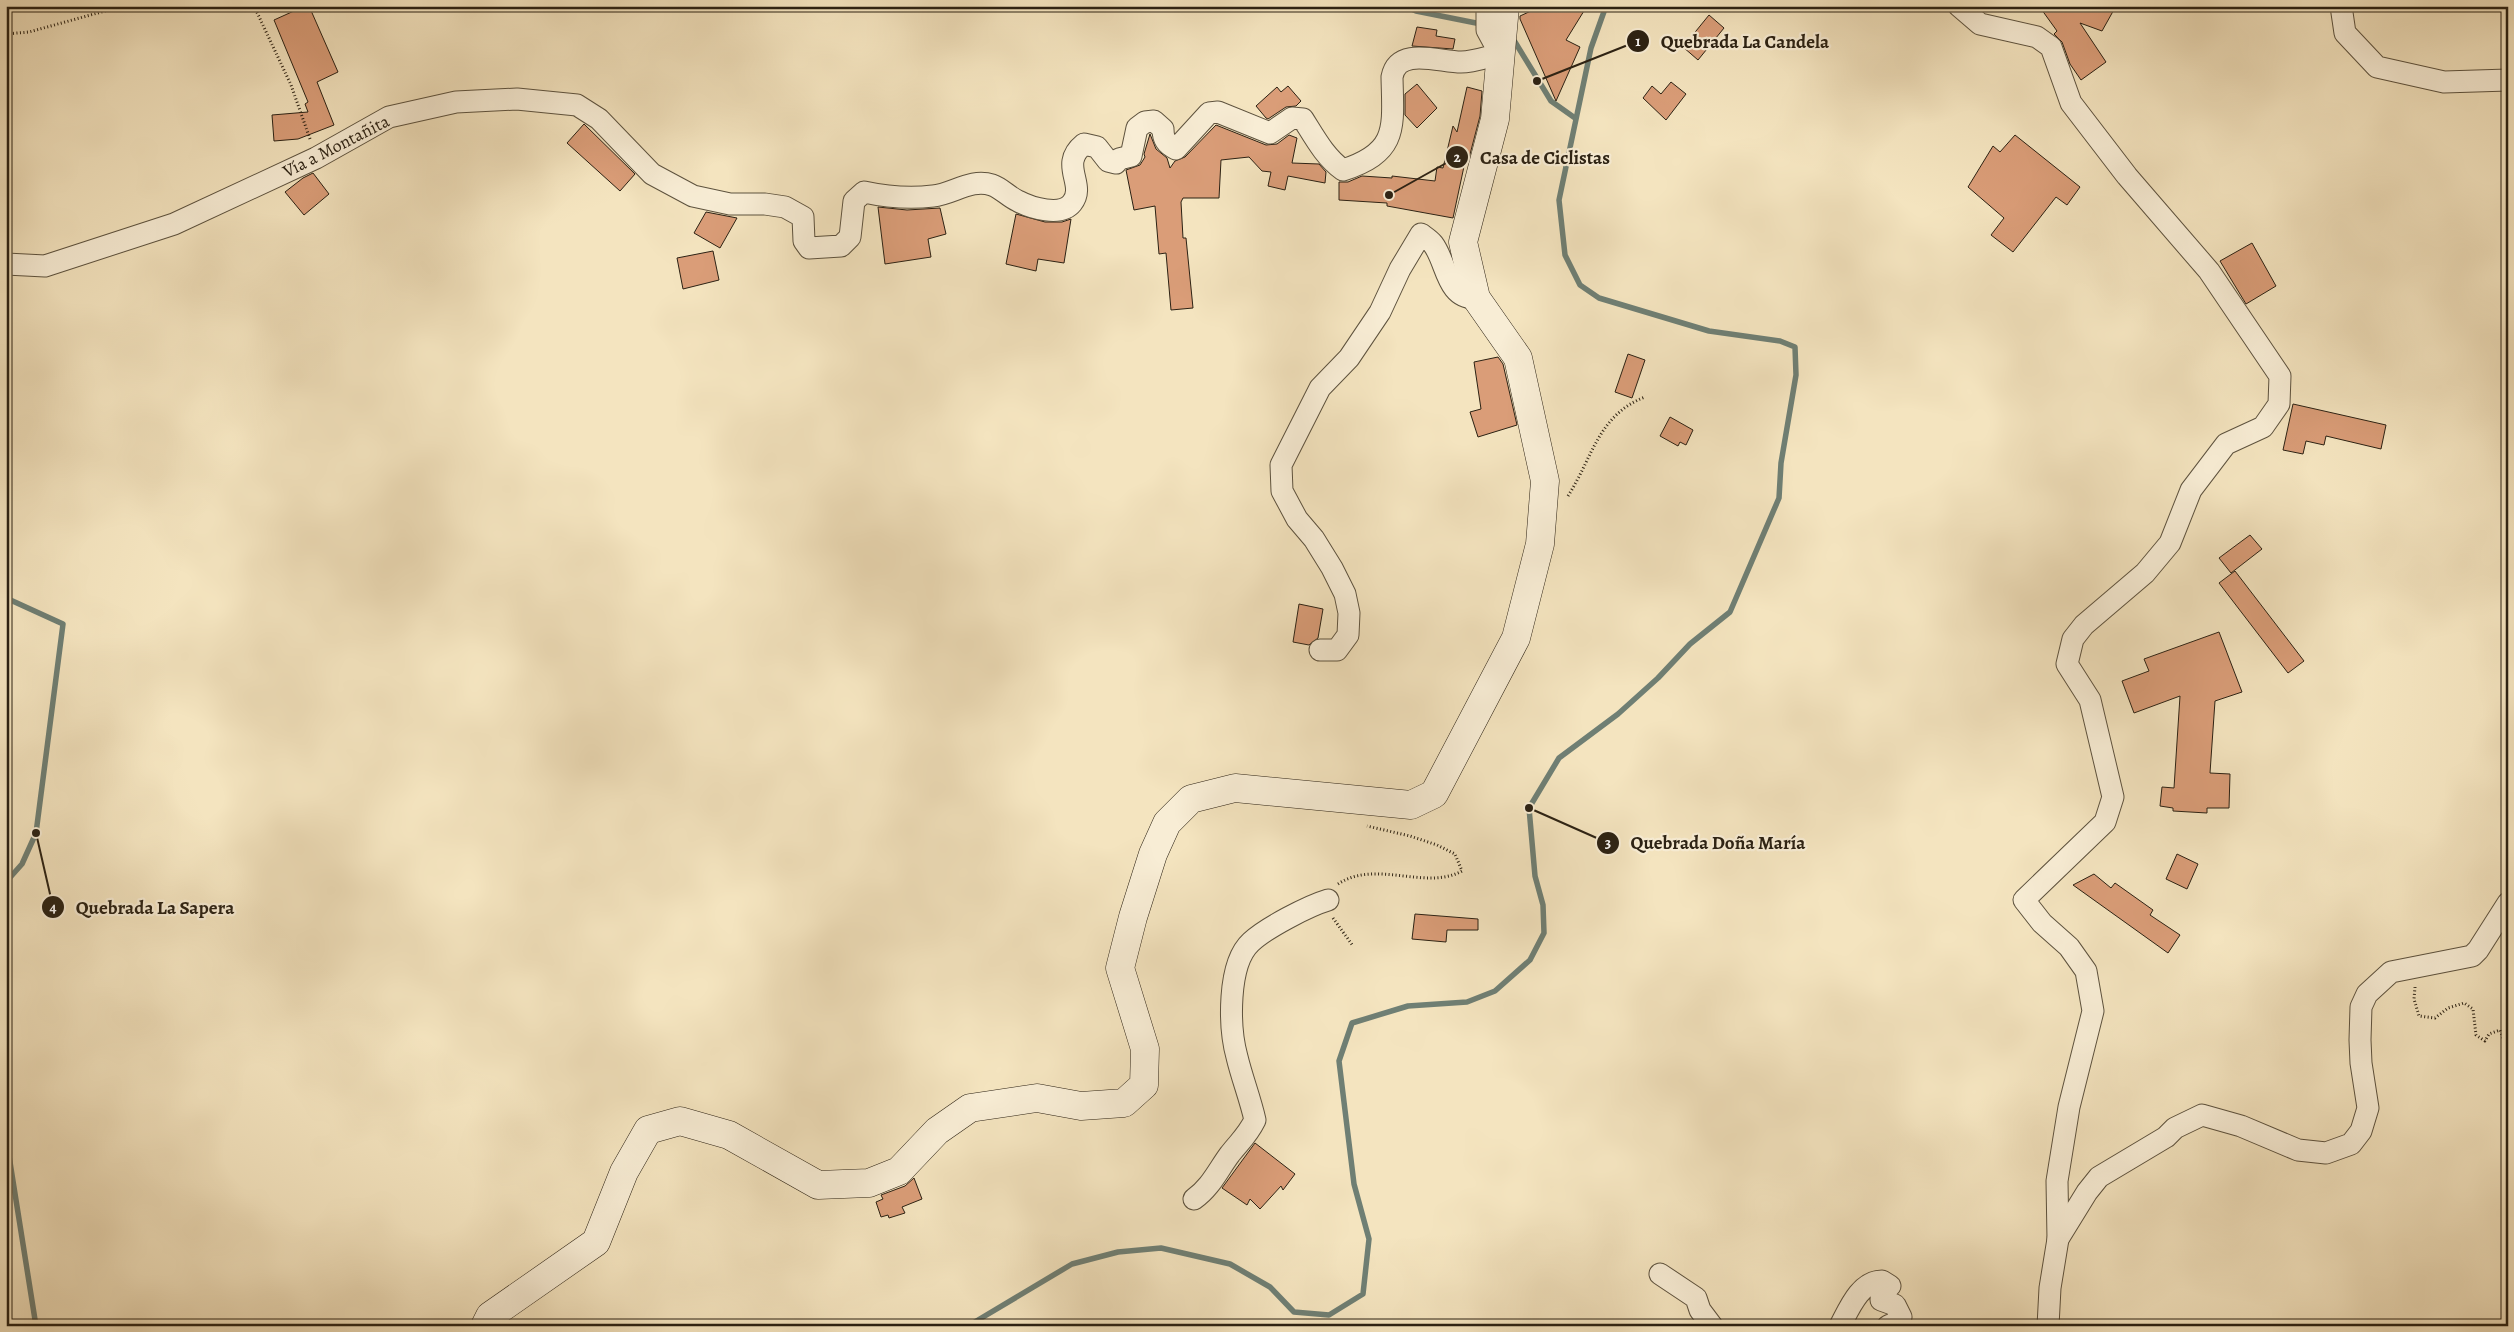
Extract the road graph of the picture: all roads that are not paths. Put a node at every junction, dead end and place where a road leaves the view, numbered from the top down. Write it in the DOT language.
graph roads {
  1 [pos="1487,6"];
  2 [pos="1505,6"];
  3 [pos="1958,6"];
  4 [pos="2341,6"];
  5 [pos="1500,54"];
  6 [pos="2508,80"];
  7 [pos="6,264"];
  8 [pos="1476,298"];
  9 [pos="1320,650"];
  10 [pos="1328,900"];
  11 [pos="2508,903"];
  12 [pos="1194,1199"];
  13 [pos="2058,1239"];
  14 [pos="1660,1274"];
  15 [pos="485,1326"];
  16 [pos="1712,1326"];
  17 [pos="1840,1326"];
  18 [pos="1888,1326"];
  19 [pos="2048,1326"];
  1 -- 5 [label="street"];
  2 -- 5 [label="street"];
  3 -- 13 [label="street"];
  4 -- 6 [label="street"];
  5 -- 7 [label="street, Vía a Montañita"];
  5 -- 8 [label="street"];
  8 -- 9 [label="street"];
  8 -- 15 [label="street"];
  10 -- 12 [label="street"];
  11 -- 13 [label="street"];
  13 -- 19 [label="street"];
  14 -- 16 [label="street"];
  17 -- 18 [label="street"];
}
